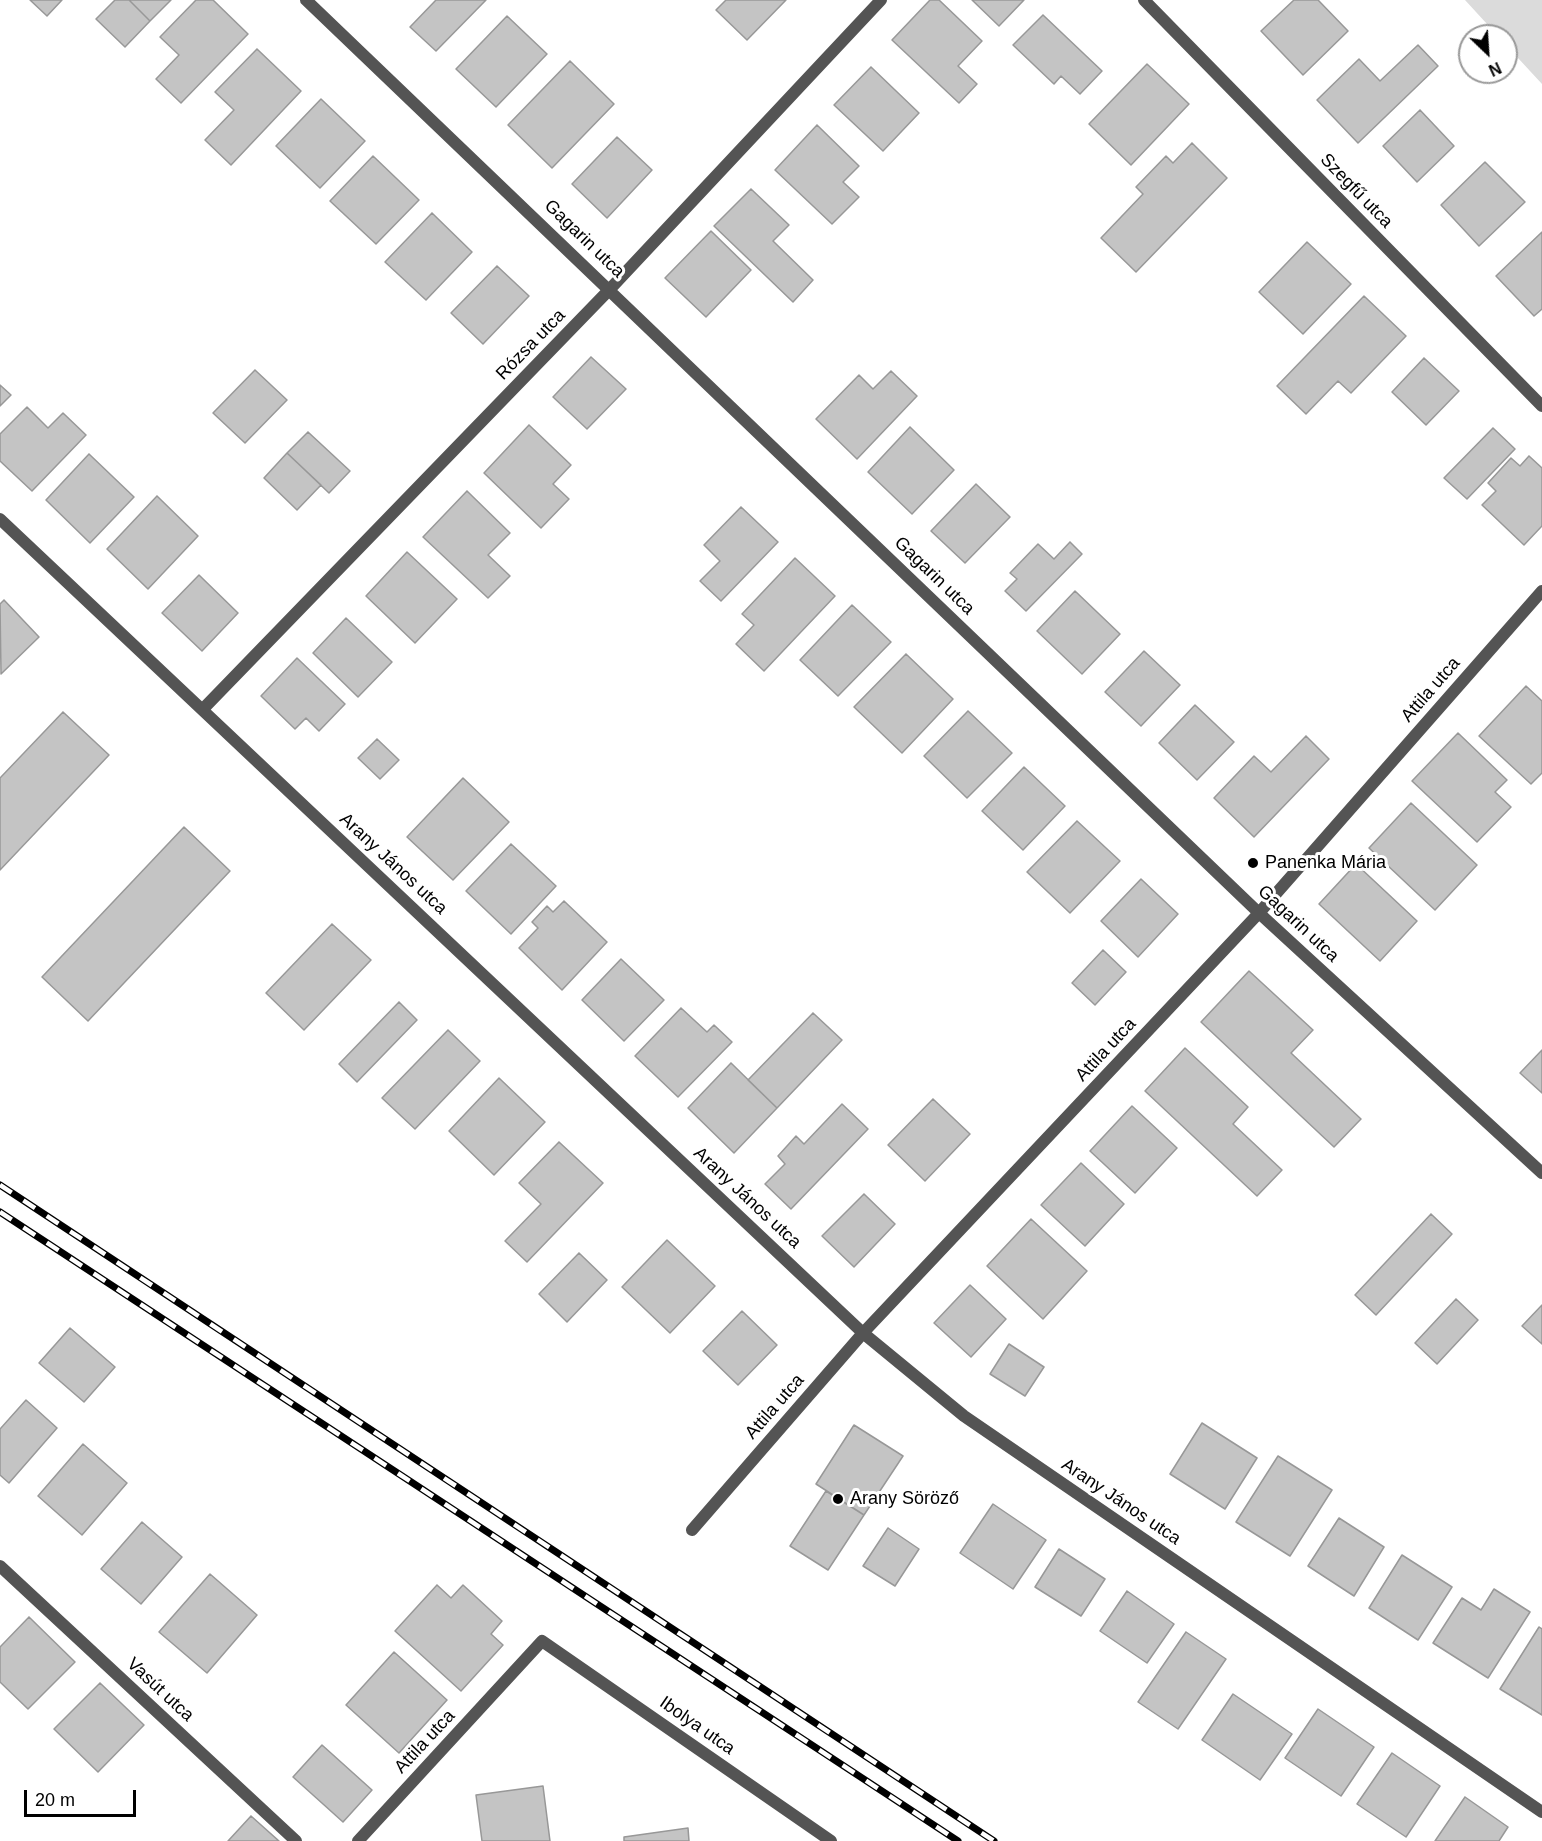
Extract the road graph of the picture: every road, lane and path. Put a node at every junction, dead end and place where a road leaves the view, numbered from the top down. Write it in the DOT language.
graph roads {
  1 [pos="306,0"];
  2 [pos="881,0"];
  3 [pos="1144,0"];
  4 [pos="610,289"];
  5 [pos="1542,406"];
  6 [pos="0,519"];
  7 [pos="1542,591"];
  8 [pos="202,709"];
  9 [pos="1259,913"];
  10 [pos="1542,1173"];
  11 [pos="864,1333"];
  12 [pos="692,1530"];
  13 [pos="0,1566"];
  14 [pos="542,1641"];
  15 [pos="1542,1812"];
  16 [pos="296,1841"];
  17 [pos="358,1841"];
  18 [pos="831,1841"];
  1 -- 4 [label="street, Gagarin utca"];
  2 -- 4 [label="street, Rózsa utca"];
  3 -- 5 [label="street, Szegfű utca"];
  4 -- 8 [label="street, Rózsa utca"];
  4 -- 9 [label="street, Gagarin utca"];
  6 -- 8 [label="street, Arany János utca"];
  7 -- 9 [label="street, Attila utca"];
  8 -- 11 [label="street, Arany János utca"];
  9 -- 10 [label="street, Gagarin utca"];
  9 -- 11 [label="street, Attila utca"];
  11 -- 12 [label="street, Attila utca"];
  11 -- 15 [label="street, Arany János utca"];
  13 -- 16 [label="street, Vasút utca"];
  14 -- 17 [label="street, Attila utca"];
  14 -- 18 [label="street, Ibolya utca"];
}
